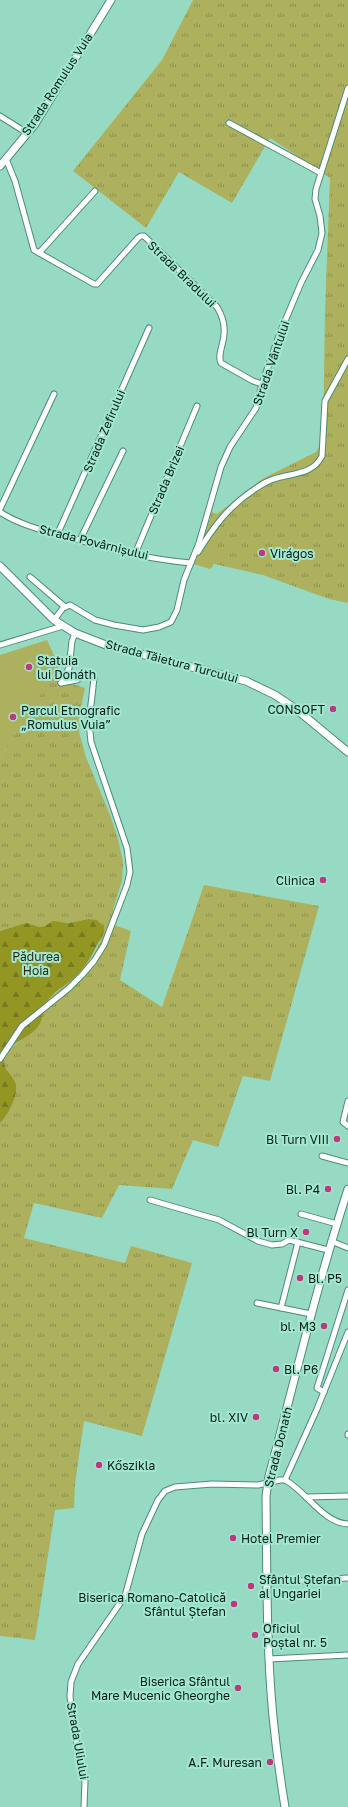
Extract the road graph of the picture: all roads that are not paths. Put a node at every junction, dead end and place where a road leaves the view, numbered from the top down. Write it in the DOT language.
graph roads {
  1 [pos="111,0"];
  2 [pos="348,88"];
  3 [pos="0,116"];
  4 [pos="229,123"];
  5 [pos="27,133"];
  6 [pos="6,158"];
  7 [pos="0,166"];
  8 [pos="321,173"];
  9 [pos="95,191"];
  10 [pos="39,253"];
  11 [pos="149,328"];
  12 [pos="348,358"];
  13 [pos="262,384"];
  14 [pos="54,394"];
  15 [pos="198,406"];
  16 [pos="123,451"];
  17 [pos="0,511"];
  18 [pos="58,533"];
  19 [pos="80,540"];
  20 [pos="135,554"];
  21 [pos="194,558"];
  22 [pos="191,563"];
  23 [pos="0,566"];
  24 [pos="30,577"];
  25 [pos="65,607"];
  26 [pos="54,620"];
  27 [pos="63,626"];
  28 [pos="75,633"];
  29 [pos="0,645"];
  30 [pos="348,752"];
  31 [pos="0,1059"];
  32 [pos="348,1102"];
  33 [pos="348,1126"];
  34 [pos="322,1156"];
  35 [pos="348,1163"];
  36 [pos="348,1189"];
  37 [pos="150,1200"];
  38 [pos="301,1214"];
  39 [pos="337,1224"];
  40 [pos="331,1241"];
  41 [pos="298,1242"];
  42 [pos="348,1248"];
  43 [pos="328,1250"];
  44 [pos="348,1290"];
  45 [pos="257,1303"];
  46 [pos="281,1308"];
  47 [pos="311,1314"];
  48 [pos="348,1332"];
  49 [pos="324,1392"];
  50 [pos="286,1480"];
  51 [pos="267,1484"];
  52 [pos="348,1496"];
  53 [pos="306,1497"];
  54 [pos="348,1524"];
  55 [pos="348,1578"];
  56 [pos="267,1583"];
  57 [pos="348,1655"];
  58 [pos="269,1659"];
  59 [pos="84,1807"];
  60 [pos="285,1807"];
  1 -- 5 [label="main road, Strada Romulus Vuia"];
  2 -- 8 [label="street, Strada Vântului"];
  3 -- 5 [label="street"];
  4 -- 8 [label="street"];
  5 -- 6 [label="main road, Strada Romulus Vuia"];
  6 -- 7 [label="main road, Strada Romulus Vuia"];
  6 -- 10 [label="street"];
  8 -- 13 [label="street, Strada Vântului"];
  9 -- 10 [label="street"];
  10 -- 13 [label="street, Strada Bradului"];
  11 -- 18 [label="street, Strada Zefirului"];
  12 -- 21 [label="street"];
  13 -- 21 [label="street, Strada Vântului"];
  14 -- 17 [label="street"];
  15 -- 20 [label="street, Strada Brizei"];
  16 -- 19 [label="street"];
  17 -- 18 [label="street, Strada Povârnișului"];
  18 -- 19 [label="street, Strada Povârnișului"];
  19 -- 20 [label="street, Strada Povârnișului"];
  20 -- 22 [label="street, Strada Povârnișului"];
  21 -- 22 [label="street, Strada Vântului"];
  22 -- 25 [label="street, Strada Vântului"];
  23 -- 26 [label="main road, Strada Tăietura Turcului"];
  24 -- 25 [label="street"];
  25 -- 26 [label="street"];
  26 -- 27 [label="main road, Strada Tăietura Turcului"];
  27 -- 28 [label="main road, Strada Tăietura Turcului"];
  27 -- 29 [label="street"];
  28 -- 30 [label="main road, Strada Tăietura Turcului"];
  28 -- 31 [label="street"];
  32 -- 33 [label="street"];
  34 -- 35 [label="street"];
  36 -- 39 [label="main road, Strada Donath"];
  37 -- 41 [label="street"];
  38 -- 39 [label="street"];
  39 -- 40 [label="main road, Strada Donath"];
  40 -- 42 [label="street"];
  40 -- 43 [label="main road, Strada Donath"];
  41 -- 43 [label="street"];
  41 -- 46 [label="street"];
  43 -- 47 [label="main road, Strada Donath"];
  44 -- 49 [label="street"];
  45 -- 46 [label="street"];
  46 -- 47 [label="street"];
  47 -- 51 [label="main road, Strada Donath"];
  48 -- 49 [label="street"];
  49 -- 50 [label="street"];
  50 -- 51 [label="street, Strada Uliului"];
  50 -- 53 [label="street"];
  51 -- 56 [label="main road, Strada Donath"];
  51 -- 59 [label="street, Strada Uliului"];
  52 -- 53 [label="street"];
  53 -- 54 [label="street"];
  55 -- 56 [label="street"];
  56 -- 58 [label="main road, Strada Donath"];
  57 -- 58 [label="street"];
  58 -- 60 [label="main road, Strada Donath"];
}
